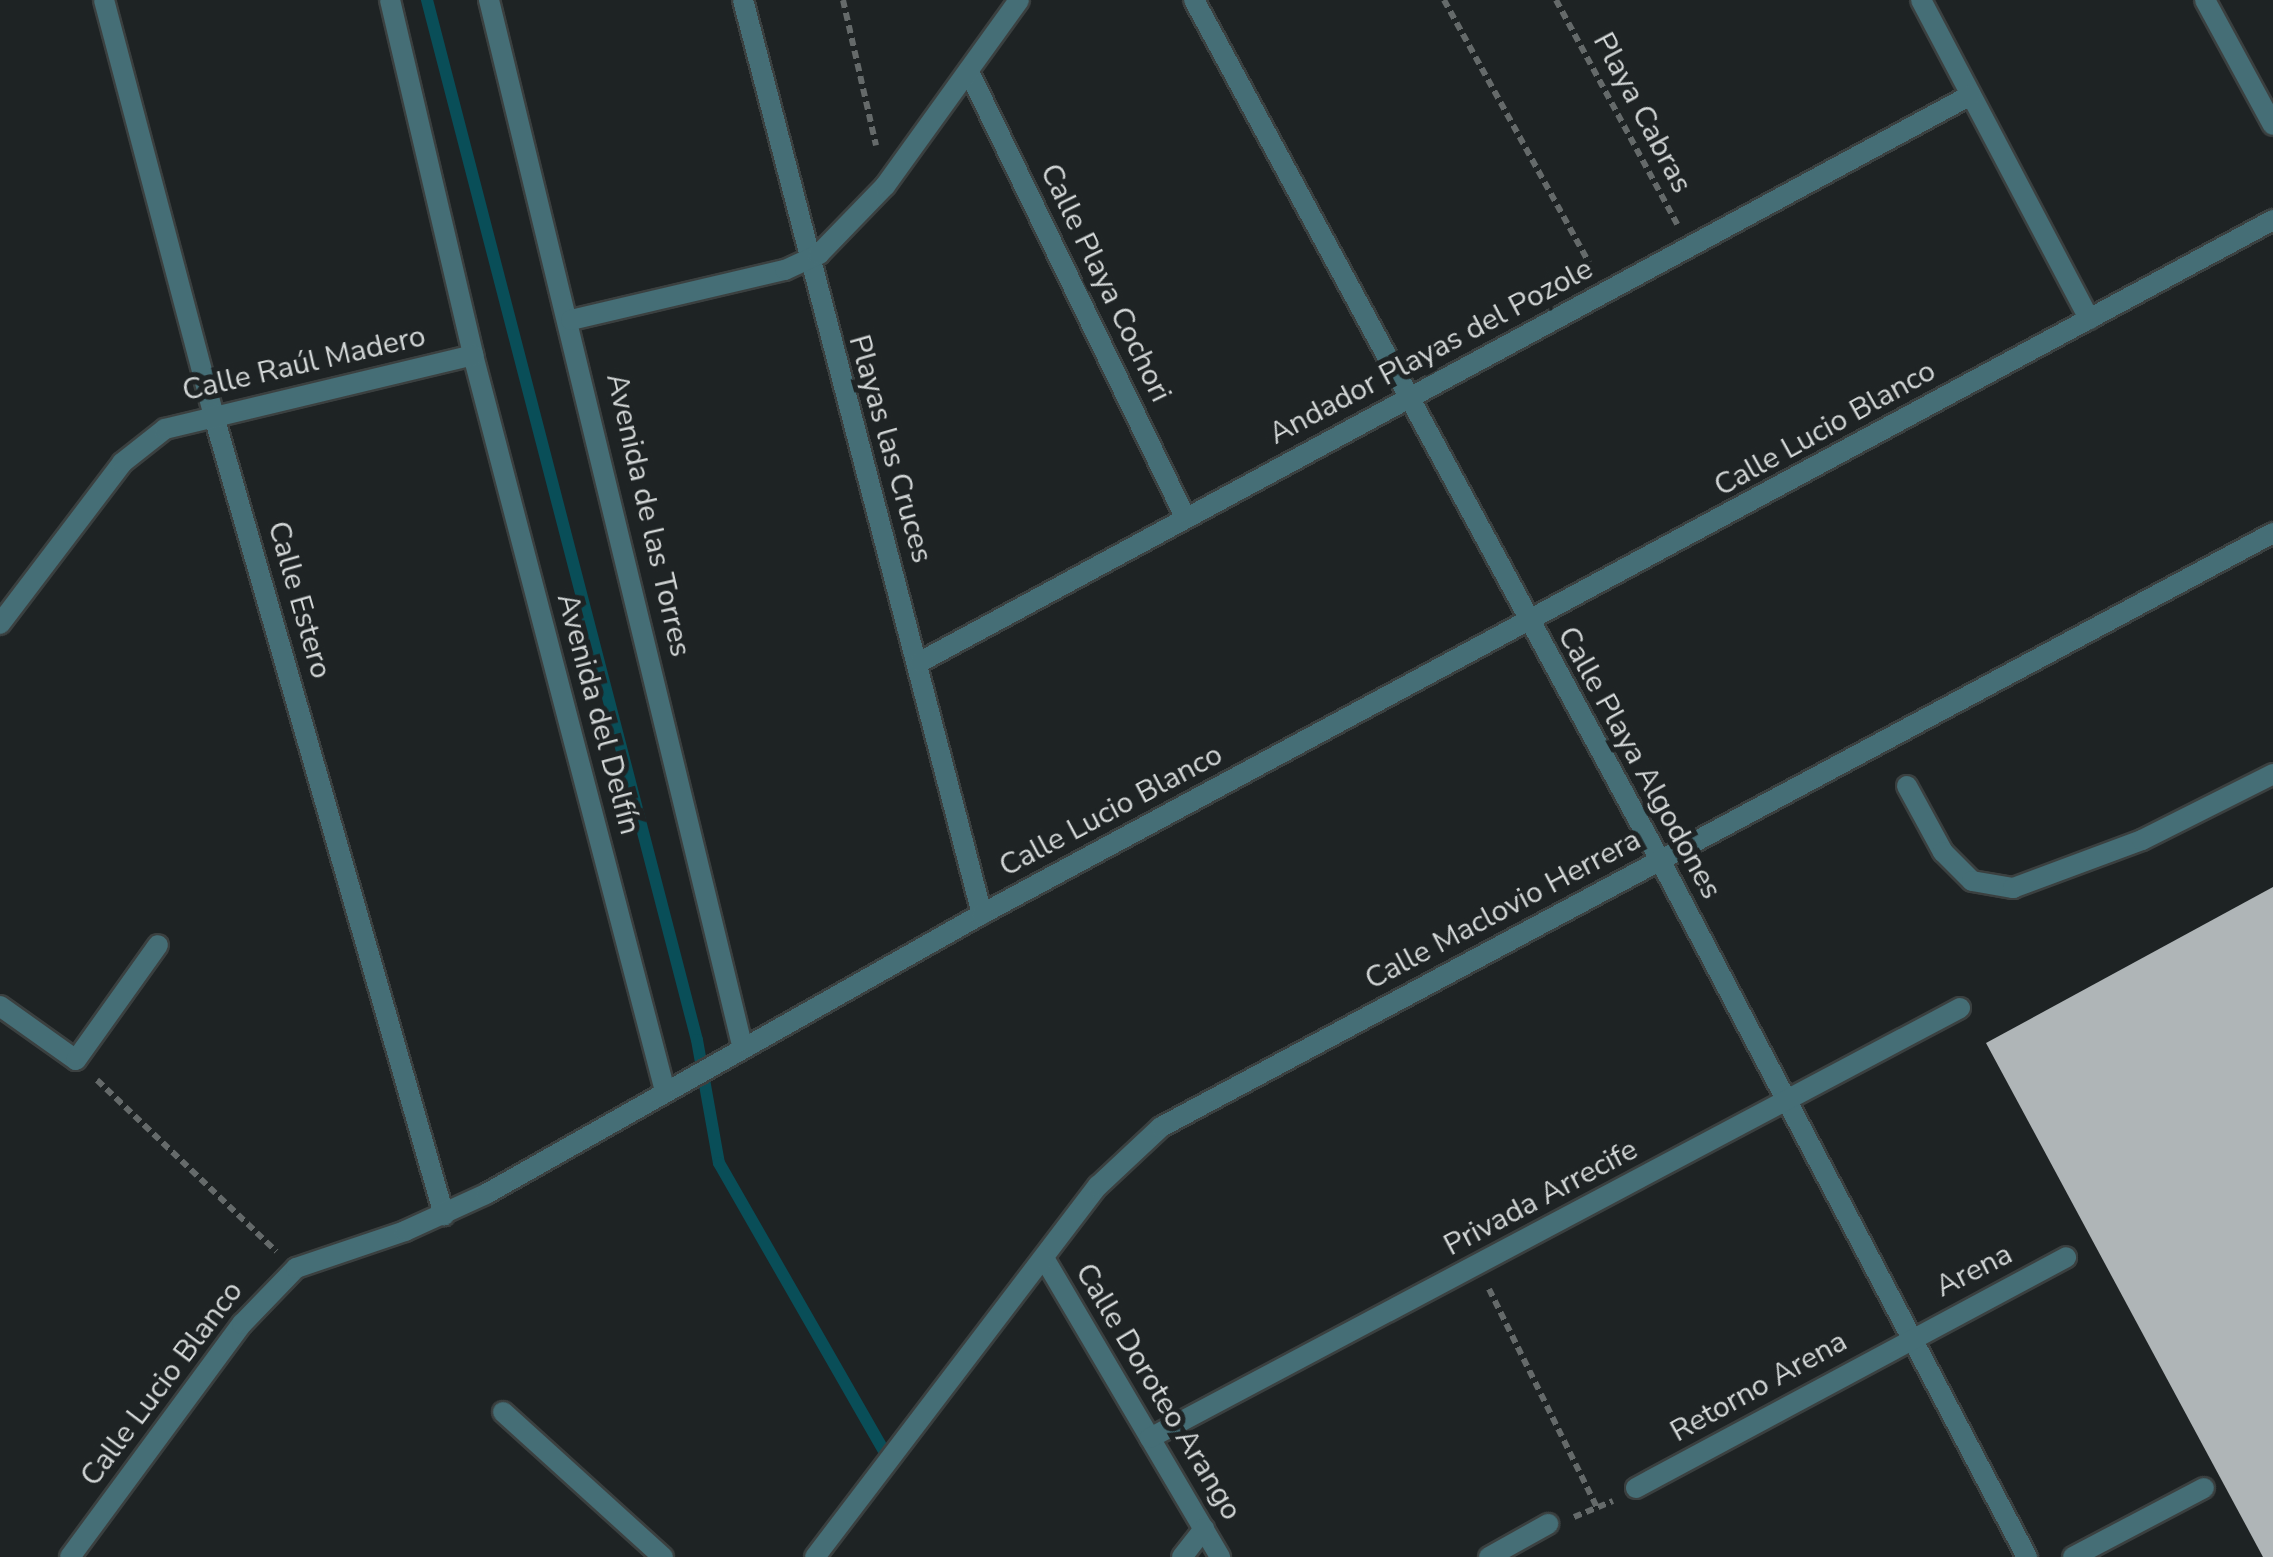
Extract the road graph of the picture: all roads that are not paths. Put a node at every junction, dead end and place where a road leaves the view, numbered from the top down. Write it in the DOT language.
graph roads {
  1 [pos="104,0"];
  2 [pos="390,0"];
  3 [pos="489,0"];
  4 [pos="743,0"];
  5 [pos="1019,0"];
  6 [pos="1194,0"];
  7 [pos="1921,0"];
  8 [pos="2205,0"];
  9 [pos="970,74"];
  10 [pos="1970,95"];
  11 [pos="2273,125"];
  12 [pos="2273,220"];
  13 [pos="806,262"];
  14 [pos="571,320"];
  15 [pos="2089,320"];
  16 [pos="473,355"];
  17 [pos="1408,398"];
  18 [pos="213,413"];
  19 [pos="1186,518"];
  20 [pos="2273,532"];
  21 [pos="0,624"];
  22 [pos="1529,625"];
  23 [pos="920,662"];
  24 [pos="2273,774"];
  25 [pos="1908,786"];
  26 [pos="1660,860"];
  27 [pos="982,914"];
  28 [pos="158,944"];
  29 [pos="0,1006"];
  30 [pos="1960,1008"];
  31 [pos="742,1045"];
  32 [pos="664,1088"];
  33 [pos="1784,1103"];
  34 [pos="444,1215"];
  35 [pos="2066,1257"];
  36 [pos="1044,1258"];
  37 [pos="1910,1338"];
  38 [pos="503,1412"];
  39 [pos="1150,1438"];
  40 [pos="1636,1488"];
  41 [pos="2204,1488"];
  42 [pos="1548,1524"];
  43 [pos="1204,1529"];
  44 [pos="70,1557"];
  45 [pos="663,1557"];
  46 [pos="815,1557"];
  47 [pos="1182,1557"];
  48 [pos="1220,1557"];
  49 [pos="1489,1557"];
  50 [pos="2027,1557"];
  51 [pos="2073,1557"];
  1 -- 18 [label="street, Calle Estero"];
  2 -- 16 [label="street"];
  3 -- 14 [label="street, Avenida de las Torres"];
  4 -- 13 [label="street, Playas las Cruces"];
  5 -- 9 [label="street"];
  6 -- 17 [label="street, Calle Playa Algodones"];
  7 -- 10 [label="street"];
  8 -- 11 [label="street"];
  9 -- 13 [label="street"];
  9 -- 19 [label="street, Calle Playa Cochori"];
  10 -- 15 [label="street"];
  10 -- 17 [label="street, Andador Playas del Pozole"];
  12 -- 15 [label="street, Calle Lucio Blanco"];
  13 -- 14 [label="street"];
  13 -- 23 [label="street, Playas las Cruces"];
  14 -- 31 [label="street, Avenida de las Torres"];
  15 -- 22 [label="street, Calle Lucio Blanco"];
  16 -- 18 [label="street, Calle Raúl Madero"];
  16 -- 32 [label="street, Avenida del Delfín"];
  17 -- 19 [label="street, Andador Playas del Pozole"];
  17 -- 22 [label="street, Calle Playa Algodones"];
  18 -- 21 [label="street, Calle Raúl Madero"];
  18 -- 34 [label="street, Calle Estero"];
  19 -- 23 [label="street, Andador Playas del Pozole"];
  20 -- 26 [label="street, Calle Maclovio Herrera"];
  22 -- 26 [label="street, Calle Playa Algodones"];
  22 -- 27 [label="street, Calle Lucio Blanco"];
  23 -- 27 [label="street, Playas las Cruces"];
  24 -- 25 [label="street"];
  26 -- 33 [label="street, Calle Playa Algodones"];
  26 -- 36 [label="street, Calle Maclovio Herrera"];
  27 -- 31 [label="street, Calle Lucio Blanco"];
  28 -- 29 [label="street"];
  30 -- 33 [label="street, Privada Arrecife"];
  31 -- 32 [label="street, Calle Lucio Blanco"];
  32 -- 34 [label="street, Calle Lucio Blanco"];
  33 -- 37 [label="street, Calle Playa Algodones"];
  33 -- 39 [label="street, Privada Arrecife"];
  34 -- 44 [label="street, Calle Lucio Blanco"];
  35 -- 37 [label="street, Arena"];
  36 -- 39 [label="street, Calle Doroteo Arango"];
  36 -- 46 [label="street, Calle Maclovio Herrera"];
  37 -- 40 [label="street, Retorno Arena"];
  37 -- 50 [label="street, Calle Playa Algodones"];
  38 -- 45 [label="street"];
  39 -- 43 [label="street, Calle Doroteo Arango"];
  41 -- 51 [label="street"];
  42 -- 49 [label="street"];
  43 -- 47 [label="street"];
  43 -- 48 [label="street, Calle Doroteo Arango"];
}
